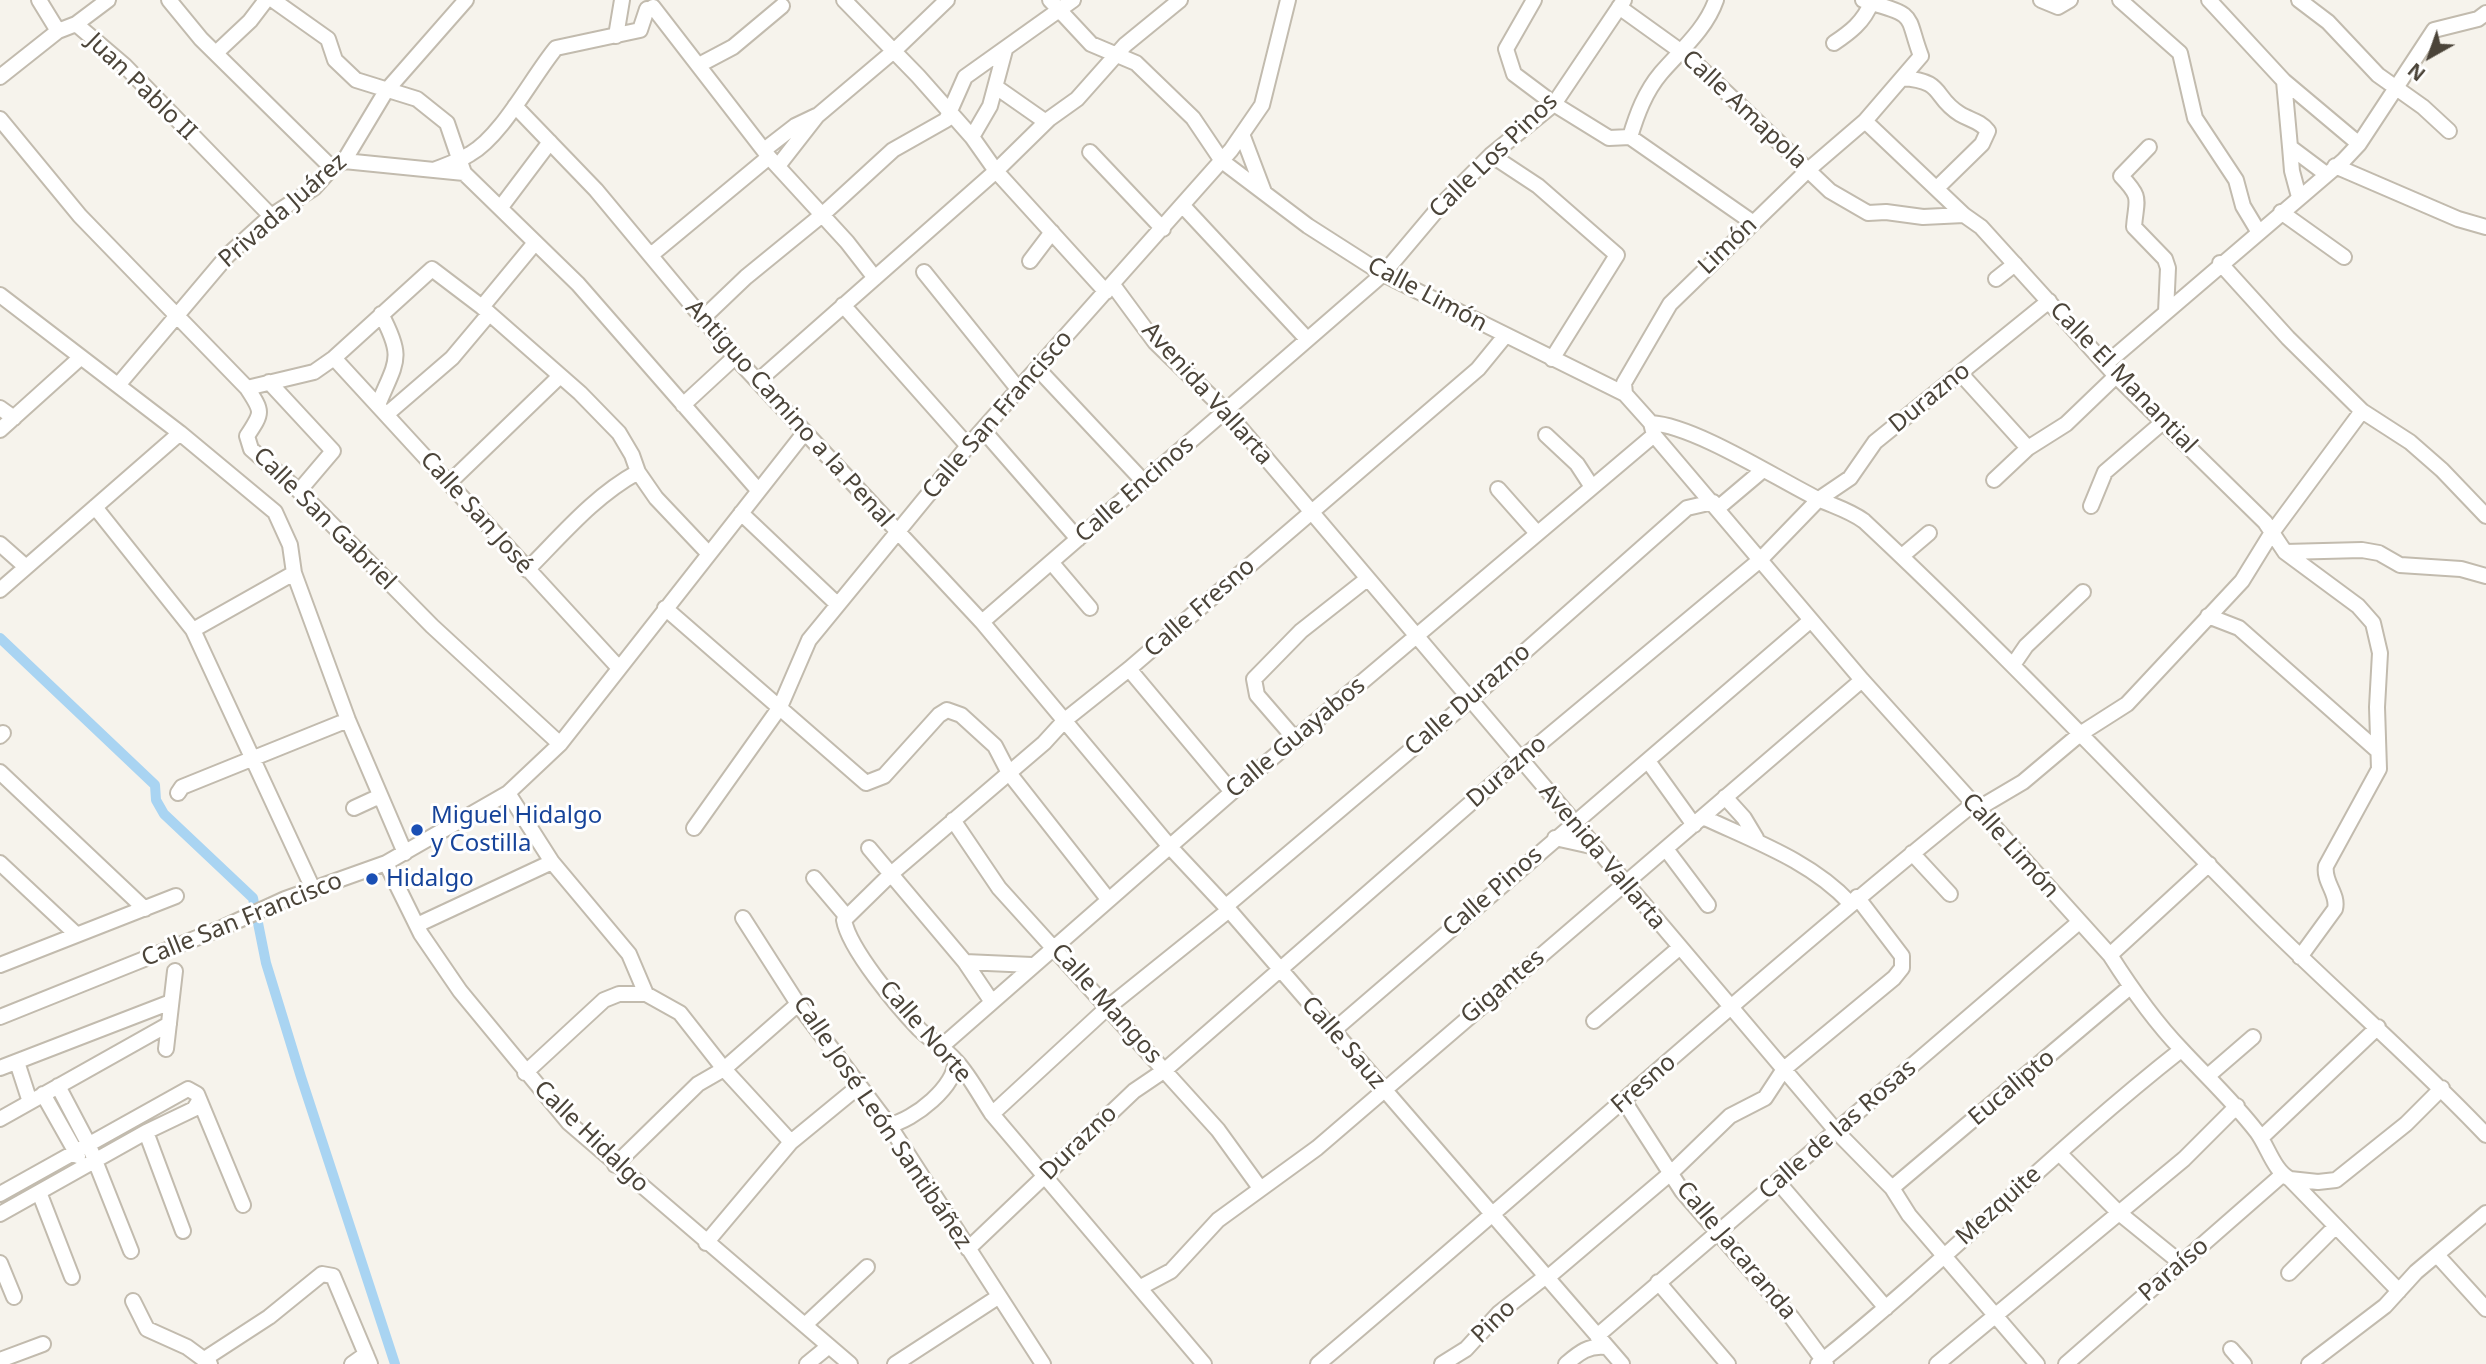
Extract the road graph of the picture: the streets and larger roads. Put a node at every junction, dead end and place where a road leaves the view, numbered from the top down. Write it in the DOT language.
graph roads {
  1 [pos="39,0"];
  2 [pos="108,0"];
  3 [pos="169,0"];
  4 [pos="266,0"];
  5 [pos="273,0"];
  6 [pos="467,0"];
  7 [pos="622,0"];
  8 [pos="844,0"];
  9 [pos="947,0"];
  10 [pos="1073,0"];
  11 [pos="1180,0"];
  12 [pos="1288,0"];
  13 [pos="1534,0"];
  14 [pos="1716,0"];
  15 [pos="2041,0"];
  16 [pos="2070,0"];
  17 [pos="2120,0"];
  18 [pos="2209,0"];
  19 [pos="2299,0"];
  20 [pos="1867,2"];
  21 [pos="651,4"];
  22 [pos="1622,4"];
  23 [pos="782,6"];
  24 [pos="1055,6"];
  25 [pos="2486,13"];
  26 [pos="76,24"];
  27 [pos="667,25"];
  28 [pos="640,30"];
  29 [pos="58,31"];
  30 [pos="617,36"];
  31 [pos="1834,43"];
  32 [pos="895,50"];
  33 [pos="1005,50"];
  34 [pos="1682,51"];
  35 [pos="217,52"];
  36 [pos="1119,55"];
  37 [pos="699,65"];
  38 [pos="0,76"];
  39 [pos="1902,78"];
  40 [pos="2284,81"];
  41 [pos="996,87"];
  42 [pos="2396,89"];
  43 [pos="386,91"];
  44 [pos="1554,104"];
  45 [pos="515,106"];
  46 [pos="950,115"];
  47 [pos="817,116"];
  48 [pos="0,119"];
  49 [pos="1046,121"];
  50 [pos="1865,121"];
  51 [pos="2449,131"];
  52 [pos="1242,134"];
  53 [pos="972,137"];
  54 [pos="1630,137"];
  55 [pos="550,142"];
  56 [pos="2359,144"];
  57 [pos="2149,147"];
  58 [pos="2290,147"];
  59 [pos="1090,152"];
  60 [pos="1491,155"];
  61 [pos="770,157"];
  62 [pos="460,158"];
  63 [pos="1222,161"];
  64 [pos="338,165"];
  65 [pos="435,170"];
  66 [pos="1808,170"];
  67 [pos="2330,170"];
  68 [pos="996,172"];
  69 [pos="464,173"];
  70 [pos="1937,188"];
  71 [pos="1264,194"];
  72 [pos="2299,197"];
  73 [pos="1183,206"];
  74 [pos="501,207"];
  75 [pos="2281,212"];
  76 [pos="822,215"];
  77 [pos="1964,215"];
  78 [pos="271,216"];
  79 [pos="1752,222"];
  80 [pos="2486,227"];
  81 [pos="1163,229"];
  82 [pos="1052,232"];
  83 [pos="2258,232"];
  84 [pos="534,244"];
  85 [pos="651,255"];
  86 [pos="2344,257"];
  87 [pos="1030,261"];
  88 [pos="2220,263"];
  89 [pos="2015,264"];
  90 [pos="924,272"];
  91 [pos="1383,274"];
  92 [pos="875,278"];
  93 [pos="1996,279"];
  94 [pos="1110,289"];
  95 [pos="0,295"];
  96 [pos="2049,301"];
  97 [pos="843,305"];
  98 [pos="485,310"];
  99 [pos="2166,312"];
  100 [pos="381,314"];
  101 [pos="178,316"];
  102 [pos="702,320"];
  103 [pos="1505,336"];
  104 [pos="1306,338"];
  105 [pos="735,357"];
  106 [pos="80,358"];
  107 [pos="334,358"];
  108 [pos="1552,359"];
  109 [pos="2107,363"];
  110 [pos="1038,369"];
  111 [pos="1961,374"];
  112 [pos="2116,376"];
  113 [pos="559,377"];
  114 [pos="758,381"];
  115 [pos="269,382"];
  116 [pos="118,384"];
  117 [pos="247,388"];
  118 [pos="1019,390"];
  119 [pos="1625,394"];
  120 [pos="683,405"];
  121 [pos="0,408"];
  122 [pos="383,409"];
  123 [pos="1226,411"];
  124 [pos="2362,411"];
  125 [pos="14,418"];
  126 [pos="2163,422"];
  127 [pos="1652,429"];
  128 [pos="0,430"];
  129 [pos="982,430"];
  130 [pos="805,432"];
  131 [pos="180,433"];
  132 [pos="1546,435"];
  133 [pos="968,446"];
  134 [pos="2028,448"];
  135 [pos="1763,470"];
  136 [pos="638,472"];
  137 [pos="1994,480"];
  138 [pos="1144,482"];
  139 [pos="449,483"];
  140 [pos="1697,484"];
  141 [pos="1592,487"];
  142 [pos="1498,489"];
  143 [pos="758,490"];
  144 [pos="299,491"];
  145 [pos="1819,499"];
  146 [pos="1716,505"];
  147 [pos="2091,506"];
  148 [pos="95,508"];
  149 [pos="1687,508"];
  150 [pos="2485,512"];
  151 [pos="741,513"];
  152 [pos="1310,513"];
  153 [pos="896,532"];
  154 [pos="1536,533"];
  155 [pos="1929,533"];
  156 [pos="2271,534"];
  157 [pos="1078,540"];
  158 [pos="0,544"];
  159 [pos="2285,552"];
  160 [pos="709,554"];
  161 [pos="1902,556"];
  162 [pos="1760,560"];
  163 [pos="1052,562"];
  164 [pos="26,567"];
  165 [pos="527,570"];
  166 [pos="295,573"];
  167 [pos="2486,576"];
  168 [pos="1367,579"];
  169 [pos="0,590"];
  170 [pos="2083,592"];
  171 [pos="837,604"];
  172 [pos="665,608"];
  173 [pos="1090,608"];
  174 [pos="2208,616"];
  175 [pos="1811,620"];
  176 [pos="982,622"];
  177 [pos="193,630"];
  178 [pos="1416,635"];
  179 [pos="2013,665"];
  180 [pos="618,667"];
  181 [pos="1129,669"];
  182 [pos="1862,680"];
  183 [pos="1470,700"];
  184 [pos="780,707"];
  185 [pos="348,720"];
  186 [pos="1065,720"];
  187 [pos="2080,734"];
  188 [pos="1296,740"];
  189 [pos="560,744"];
  190 [pos="2378,751"];
  191 [pos="254,759"];
  192 [pos="1520,760"];
  193 [pos="1648,761"];
  194 [pos="0,772"];
  195 [pos="1009,773"];
  196 [pos="1231,792"];
  197 [pos="178,793"];
  198 [pos="508,793"];
  199 [pos="380,796"];
  200 [pos="1725,797"];
  201 [pos="1976,806"];
  202 [pos="354,808"];
  203 [pos="953,820"];
  204 [pos="1699,821"];
  205 [pos="1573,824"];
  206 [pos="694,828"];
  207 [pos="1555,838"];
  208 [pos="1756,838"];
  209 [pos="1591,846"];
  210 [pos="869,848"];
  211 [pos="1171,848"];
  212 [pos="1666,849"];
  213 [pos="405,853"];
  214 [pos="1912,853"];
  215 [pos="552,862"];
  216 [pos="0,863"];
  217 [pos="386,863"];
  218 [pos="2209,864"];
  219 [pos="891,874"];
  220 [pos="814,878"];
  221 [pos="1624,885"];
  222 [pos="314,891"];
  223 [pos="1950,894"];
  224 [pos="176,897"];
  225 [pos="1108,899"];
  226 [pos="1854,900"];
  227 [pos="1708,905"];
  228 [pos="145,909"];
  229 [pos="1227,909"];
  230 [pos="743,918"];
  231 [pos="846,918"];
  232 [pos="2078,923"];
  233 [pos="417,925"];
  234 [pos="77,935"];
  235 [pos="1055,947"];
  236 [pos="1679,948"];
  237 [pos="2110,955"];
  238 [pos="2300,957"];
  239 [pos="3,960"];
  240 [pos="965,962"];
  241 [pos="1032,965"];
  242 [pos="1279,969"];
  243 [pos="175,971"];
  244 [pos="2130,987"];
  245 [pos="646,994"];
  246 [pos="171,1002"];
  247 [pos="992,1002"];
  248 [pos="798,1004"];
  249 [pos="1107,1007"];
  250 [pos="1733,1008"];
  251 [pos="0,1017"];
  252 [pos="1594,1021"];
  253 [pos="169,1024"];
  254 [pos="2378,1027"];
  255 [pos="1333,1031"];
  256 [pos="2253,1037"];
  257 [pos="942,1046"];
  258 [pos="166,1049"];
  259 [pos="2181,1050"];
  260 [pos="955,1060"];
  261 [pos="17,1062"];
  262 [pos="0,1068"];
  263 [pos="724,1069"];
  264 [pos="1784,1069"];
  265 [pos="1165,1070"];
  266 [pos="525,1073"];
  267 [pos="2209,1075"];
  268 [pos="949,1083"];
  269 [pos="58,1086"];
  270 [pos="973,1086"];
  271 [pos="858,1087"];
  272 [pos="2442,1088"];
  273 [pos="1383,1089"];
  274 [pos="37,1098"];
  275 [pos="200,1101"];
  276 [pos="1624,1101"];
  277 [pos="2237,1106"];
  278 [pos="992,1114"];
  279 [pos="0,1119"];
  280 [pos="890,1125"];
  281 [pos="146,1132"];
  282 [pos="1836,1132"];
  283 [pos="2486,1135"];
  284 [pos="2261,1139"];
  285 [pos="791,1142"];
  286 [pos="82,1147"];
  287 [pos="2059,1153"];
  288 [pos="89,1164"];
  289 [pos="615,1165"];
  290 [pos="1672,1172"];
  291 [pos="1045,1176"];
  292 [pos="2286,1177"];
  293 [pos="1778,1182"];
  294 [pos="1260,1188"];
  295 [pos="1892,1188"];
  296 [pos="39,1192"];
  297 [pos="0,1194"];
  298 [pos="243,1205"];
  299 [pos="2118,1212"];
  300 [pos="2486,1213"];
  301 [pos="0,1214"];
  302 [pos="1493,1216"];
  303 [pos="2336,1226"];
  304 [pos="183,1231"];
  305 [pos="1717,1233"];
  306 [pos="706,1243"];
  307 [pos="968,1249"];
  308 [pos="131,1251"];
  309 [pos="1945,1255"];
  310 [pos="2437,1255"];
  311 [pos="0,1263"];
  312 [pos="2182,1264"];
  313 [pos="867,1267"];
  314 [pos="2289,1273"];
  315 [pos="72,1277"];
  316 [pos="1545,1278"];
  317 [pos="1658,1282"];
  318 [pos="1141,1287"];
  319 [pos="2399,1291"];
  320 [pos="14,1297"];
  321 [pos="998,1297"];
  322 [pos="133,1300"];
  323 [pos="1886,1308"];
  324 [pos="2486,1309"];
  325 [pos="1996,1316"];
  326 [pos="806,1324"];
  327 [pos="1598,1337"];
  328 [pos="43,1344"];
  329 [pos="829,1346"];
  330 [pos="2231,1349"];
  331 [pos="368,1359"];
  332 [pos="6,1361"];
  333 [pos="208,1361"];
  334 [pos="1822,1363"];
  335 [pos="352,1364"];
  336 [pos="807,1364"];
  337 [pos="850,1364"];
  338 [pos="895,1364"];
  339 [pos="1043,1364"];
  340 [pos="1204,1364"];
  341 [pos="1318,1364"];
  342 [pos="1442,1364"];
  343 [pos="1566,1364"];
  344 [pos="1622,1364"];
  345 [pos="1728,1364"];
  346 [pos="1937,1364"];
  347 [pos="2037,1364"];
  348 [pos="2066,1364"];
  349 [pos="2245,1364"];
  350 [pos="2309,1364"];
  1 -- 29 [label="street"];
  2 -- 26 [label="street"];
  3 -- 35 [label="street"];
  4 -- 35 [label="street"];
  5 -- 43 [label="street"];
  6 -- 43 [label="street, Privada Juárez"];
  7 -- 30 [label="street"];
  8 -- 32 [label="street, Avenida Vallarta"];
  9 -- 32 [label="street"];
  10 -- 24 [label="street"];
  11 -- 36 [label="street"];
  12 -- 52 [label="street, Calle San Francisco"];
  13 -- 44 [label="street"];
  14 -- 34 [label="street"];
  15 -- 16 [label="street"];
  17 -- 83 [label="street"];
  18 -- 40 [label="street"];
  19 -- 42 [label="street"];
  20 -- 31 [label="street"];
  20 -- 39 [label="street, Limón"];
  21 -- 27 [label="street"];
  21 -- 28 [label="street"];
  22 -- 34 [label="street, Calle Amapola"];
  22 -- 44 [label="street, Calle Los Pinos"];
  23 -- 37 [label="street"];
  24 -- 33 [label="street"];
  24 -- 36 [label="street, Calle Limón"];
  25 -- 42 [label="street"];
  26 -- 29 [label="street, Juan Pablo II"];
  26 -- 78 [label="street, Juan Pablo II"];
  27 -- 28 [label="street"];
  27 -- 37 [label="street"];
  28 -- 30 [label="street"];
  29 -- 38 [label="street, Juan Pablo II"];
  30 -- 45 [label="street"];
  32 -- 46 [label="street, Avenida Vallarta"];
  32 -- 47 [label="street"];
  33 -- 41 [label="street"];
  33 -- 46 [label="street"];
  34 -- 54 [label="street"];
  34 -- 66 [label="street, Calle Amapola"];
  35 -- 64 [label="street"];
  36 -- 49 [label="street"];
  36 -- 63 [label="street, Calle Limón"];
  37 -- 61 [label="street"];
  39 -- 50 [label="street, Limón"];
  39 -- 70 [label="street"];
  40 -- 56 [label="street"];
  40 -- 58 [label="street"];
  41 -- 49 [label="street"];
  41 -- 53 [label="street"];
  42 -- 51 [label="street"];
  42 -- 56 [label="street"];
  43 -- 62 [label="street"];
  43 -- 64 [label="street, Privada Juárez"];
  44 -- 54 [label="street"];
  44 -- 60 [label="street, Calle Los Pinos"];
  45 -- 55 [label="street, Antiguo Camino a la Penal"];
  45 -- 62 [label="street"];
  46 -- 53 [label="street, Avenida Vallarta"];
  46 -- 76 [label="street"];
  47 -- 61 [label="street"];
  47 -- 61 [label="street"];
  48 -- 101 [label="street, Calle San Gabriel"];
  49 -- 68 [label="street"];
  50 -- 66 [label="street, Limón"];
  50 -- 70 [label="street, Calle El Manantial"];
  52 -- 63 [label="street, Calle San Francisco"];
  52 -- 71 [label="street"];
  53 -- 68 [label="street, Avenida Vallarta"];
  54 -- 79 [label="street"];
  55 -- 74 [label="street"];
  55 -- 85 [label="street, Antiguo Camino a la Penal"];
  56 -- 67 [label="street"];
  57 -- 99 [label="street"];
  58 -- 67 [label="street"];
  58 -- 72 [label="street"];
  59 -- 81 [label="street"];
  60 -- 91 [label="street, Calle Los Pinos"];
  60 -- 108 [label="street"];
  61 -- 76 [label="street"];
  61 -- 85 [label="street"];
  62 -- 65 [label="street"];
  62 -- 69 [label="street"];
  63 -- 71 [label="street, Calle Limón"];
  63 -- 73 [label="street, Calle San Francisco"];
  64 -- 65 [label="street"];
  64 -- 78 [label="street, Privada Juárez"];
  65 -- 69 [label="street"];
  66 -- 77 [label="street, Calle Amapola"];
  66 -- 79 [label="street, Limón"];
  67 -- 72 [label="street"];
  67 -- 80 [label="street"];
  68 -- 82 [label="street, Avenida Vallarta"];
  68 -- 92 [label="street"];
  69 -- 74 [label="street"];
  70 -- 77 [label="street, Calle El Manantial"];
  71 -- 91 [label="street, Calle Limón"];
  72 -- 75 [label="street"];
  73 -- 81 [label="street, Calle San Francisco"];
  73 -- 104 [label="street"];
  74 -- 84 [label="street"];
  75 -- 83 [label="street"];
  75 -- 86 [label="street"];
  76 -- 92 [label="street"];
  76 -- 102 [label="street"];
  77 -- 89 [label="street, Calle El Manantial"];
  78 -- 101 [label="street, Privada Juárez"];
  79 -- 119 [label="street, Limón"];
  81 -- 94 [label="street, Calle San Francisco"];
  82 -- 87 [label="street"];
  82 -- 94 [label="street, Avenida Vallarta"];
  83 -- 88 [label="street"];
  84 -- 98 [label="street"];
  84 -- 120 [label="street"];
  85 -- 102 [label="street, Antiguo Camino a la Penal"];
  88 -- 99 [label="street"];
  88 -- 124 [label="street"];
  89 -- 93 [label="street"];
  89 -- 96 [label="street, Calle El Manantial"];
  90 -- 118 [label="street"];
  91 -- 103 [label="street, Calle Limón"];
  91 -- 104 [label="street, Calle Encinos"];
  92 -- 97 [label="street"];
  94 -- 110 [label="street, Calle San Francisco"];
  94 -- 123 [label="street, Avenida Vallarta"];
  95 -- 106 [label="street"];
  96 -- 109 [label="street, Calle El Manantial"];
  96 -- 111 [label="street, Durazno"];
  97 -- 114 [label="street"];
  97 -- 133 [label="street"];
  98 -- 100 [label="street"];
  98 -- 113 [label="street"];
  98 -- 122 [label="street"];
  99 -- 109 [label="street"];
  100 -- 107 [label="street"];
  100 -- 122 [label="street"];
  101 -- 116 [label="street, Privada Juárez"];
  101 -- 117 [label="street, Calle San Gabriel"];
  102 -- 105 [label="street, Antiguo Camino a la Penal"];
  103 -- 108 [label="street, Calle Limón"];
  103 -- 152 [label="street, Calle Fresno"];
  104 -- 123 [label="street, Calle Encinos"];
  105 -- 114 [label="street, Antiguo Camino a la Penal"];
  105 -- 120 [label="street"];
  106 -- 116 [label="street"];
  106 -- 125 [label="street"];
  107 -- 115 [label="street"];
  107 -- 122 [label="street, Calle San José"];
  108 -- 119 [label="street, Calle Limón"];
  109 -- 112 [label="street, Calle El Manantial"];
  110 -- 118 [label="street, Calle San Francisco"];
  110 -- 138 [label="street"];
  111 -- 134 [label="street"];
  111 -- 145 [label="street, Durazno"];
  112 -- 126 [label="street, Calle El Manantial"];
  112 -- 134 [label="street"];
  113 -- 136 [label="street"];
  113 -- 139 [label="street"];
  114 -- 130 [label="street, Antiguo Camino a la Penal"];
  115 -- 117 [label="street"];
  115 -- 144 [label="street"];
  116 -- 131 [label="street"];
  117 -- 144 [label="street, Calle San Gabriel"];
  118 -- 129 [label="street, Calle San Francisco"];
  119 -- 127 [label="street, Calle Limón"];
  120 -- 143 [label="street"];
  121 -- 125 [label="street"];
  122 -- 139 [label="street, Calle San José"];
  123 -- 138 [label="street, Calle Encinos"];
  123 -- 152 [label="street, Avenida Vallarta"];
  124 -- 150 [label="street"];
  124 -- 156 [label="street, Fresno"];
  125 -- 128 [label="street"];
  126 -- 147 [label="street"];
  126 -- 156 [label="street, Calle El Manantial"];
  127 -- 135 [label="street"];
  127 -- 140 [label="street, Calle Limón"];
  127 -- 141 [label="street, Calle Guayabos"];
  129 -- 133 [label="street, Calle San Francisco"];
  129 -- 157 [label="street"];
  130 -- 143 [label="street, Calle San Francisco"];
  130 -- 153 [label="street, Antiguo Camino a la Penal"];
  131 -- 148 [label="street"];
  131 -- 166 [label="street"];
  132 -- 141 [label="street"];
  133 -- 153 [label="street, Calle San Francisco"];
  134 -- 137 [label="street"];
  135 -- 145 [label="street"];
  135 -- 146 [label="street"];
  136 -- 160 [label="street"];
  136 -- 165 [label="street"];
  138 -- 157 [label="street, Calle Encinos"];
  139 -- 165 [label="street, Calle San José"];
  140 -- 146 [label="street, Calle Limón"];
  140 -- 149 [label="street"];
  141 -- 154 [label="street, Calle Guayabos"];
  142 -- 154 [label="street"];
  143 -- 151 [label="street, Calle San Francisco"];
  144 -- 189 [label="street, Calle San Gabriel"];
  145 -- 161 [label="street"];
  145 -- 162 [label="street, Durazno"];
  146 -- 149 [label="street, Calle Durazno"];
  146 -- 162 [label="street, Calle Limón"];
  148 -- 164 [label="street"];
  148 -- 177 [label="street"];
  149 -- 183 [label="street, Calle Durazno"];
  151 -- 160 [label="street, Calle San Francisco"];
  151 -- 171 [label="street"];
  152 -- 168 [label="street, Avenida Vallarta"];
  152 -- 181 [label="street, Calle Fresno"];
  153 -- 171 [label="street, Calle San Francisco"];
  153 -- 176 [label="street, Antiguo Camino a la Penal"];
  154 -- 178 [label="street, Calle Guayabos"];
  155 -- 161 [label="street"];
  156 -- 159 [label="street, Calle El Manantial"];
  156 -- 174 [label="street, Fresno"];
  157 -- 163 [label="street, Calle Encinos"];
  158 -- 164 [label="street"];
  159 -- 167 [label="street"];
  159 -- 190 [label="street, Calle El Manantial"];
  160 -- 172 [label="street, Calle San Francisco"];
  161 -- 179 [label="street"];
  162 -- 175 [label="street, Calle Limón"];
  162 -- 192 [label="street, Durazno"];
  163 -- 173 [label="street"];
  163 -- 176 [label="street, Calle Encinos"];
  164 -- 169 [label="street"];
  165 -- 180 [label="street, Calle San José"];
  166 -- 177 [label="street"];
  166 -- 185 [label="street"];
  168 -- 178 [label="street, Avenida Vallarta"];
  168 -- 188 [label="street"];
  170 -- 179 [label="street"];
  171 -- 184 [label="street, Calle San Francisco"];
  172 -- 180 [label="street, Calle San Francisco"];
  172 -- 184 [label="street"];
  174 -- 187 [label="street, Fresno"];
  174 -- 190 [label="street"];
  175 -- 182 [label="street, Calle Limón"];
  175 -- 193 [label="street, Calle Pinos"];
  176 -- 186 [label="street, Antiguo Camino a la Penal"];
  177 -- 191 [label="street"];
  178 -- 183 [label="street, Avenida Vallarta"];
  178 -- 188 [label="street, Calle Guayabos"];
  179 -- 187 [label="street"];
  180 -- 189 [label="street, Calle San Francisco"];
  181 -- 186 [label="street, Calle Fresno"];
  181 -- 196 [label="street"];
  182 -- 200 [label="street, Gigantes"];
  182 -- 201 [label="street, Calle Limón"];
  183 -- 192 [label="street, Avenida Vallarta"];
  183 -- 229 [label="street, Calle Durazno"];
  184 -- 195 [label="street"];
  184 -- 206 [label="street, Calle San Francisco"];
  185 -- 191 [label="street"];
  185 -- 199 [label="street"];
  186 -- 195 [label="street, Calle Fresno"];
  186 -- 211 [label="street, Calle Sauz"];
  187 -- 201 [label="street, Fresno"];
  187 -- 218 [label="street"];
  188 -- 196 [label="street, Calle Guayabos"];
  189 -- 198 [label="street, Calle San Francisco"];
  190 -- 238 [label="street"];
  191 -- 197 [label="street"];
  191 -- 222 [label="street"];
  192 -- 205 [label="street, Avenida Vallarta"];
  192 -- 242 [label="street, Durazno"];
  193 -- 204 [label="street"];
  193 -- 205 [label="street, Calle Pinos"];
  194 -- 228 [label="street"];
  195 -- 203 [label="street, Calle Fresno"];
  195 -- 225 [label="street"];
  196 -- 211 [label="street, Calle Guayabos"];
  198 -- 213 [label="street, Calle San Francisco"];
  198 -- 215 [label="street"];
  199 -- 202 [label="street"];
  199 -- 213 [label="street"];
  200 -- 204 [label="street, Gigantes"];
  200 -- 208 [label="street"];
  201 -- 214 [label="street, Fresno"];
  201 -- 232 [label="street, Calle Limón"];
  203 -- 219 [label="street, Calle Fresno"];
  203 -- 235 [label="street, Calle Mangos"];
  204 -- 208 [label="street"];
  204 -- 212 [label="street, Gigantes"];
  205 -- 207 [label="street, Calle Pinos"];
  205 -- 209 [label="street, Avenida Vallarta"];
  207 -- 209 [label="street"];
  207 -- 255 [label="street, Calle Pinos"];
  208 -- 226 [label="street, Pino"];
  209 -- 221 [label="street, Avenida Vallarta"];
  210 -- 219 [label="street"];
  211 -- 225 [label="street, Calle Guayabos"];
  211 -- 229 [label="street, Calle Sauz"];
  212 -- 221 [label="street, Gigantes"];
  212 -- 227 [label="street"];
  213 -- 217 [label="street, Calle San Francisco"];
  214 -- 223 [label="street"];
  214 -- 226 [label="street, Fresno"];
  215 -- 233 [label="street"];
  215 -- 245 [label="street"];
  216 -- 234 [label="street"];
  217 -- 222 [label="street, Calle San Francisco"];
  217 -- 233 [label="street, Calle Hidalgo"];
  218 -- 237 [label="street"];
  218 -- 238 [label="street"];
  219 -- 231 [label="street, Calle Fresno"];
  219 -- 240 [label="street"];
  220 -- 231 [label="street, Calle Norte"];
  221 -- 236 [label="street, Avenida Vallarta"];
  221 -- 273 [label="street, Gigantes"];
  222 -- 251 [label="street, Calle San Francisco"];
  224 -- 228 [label="street"];
  225 -- 235 [label="street, Calle Guayabos"];
  226 -- 250 [label="street, Fresno"];
  226 -- 264 [label="street, Pino"];
  228 -- 234 [label="street"];
  229 -- 242 [label="street, Calle Sauz"];
  229 -- 249 [label="street, Calle Durazno"];
  230 -- 248 [label="street, Calle José León Santibáñez"];
  231 -- 257 [label="street, Calle Norte"];
  232 -- 237 [label="street, Calle Limón"];
  232 -- 282 [label="street, Calle de las Rosas"];
  233 -- 266 [label="street, Calle Hidalgo"];
  234 -- 239 [label="street"];
  235 -- 241 [label="street, Calle Guayabos"];
  235 -- 249 [label="street, Calle Mangos"];
  236 -- 250 [label="street, Avenida Vallarta"];
  236 -- 252 [label="street"];
  237 -- 244 [label="street, Calle Limón"];
  238 -- 254 [label="street"];
  240 -- 241 [label="street"];
  240 -- 247 [label="street"];
  241 -- 247 [label="street, Calle Guayabos"];
  242 -- 255 [label="street, Calle Sauz"];
  242 -- 265 [label="street, Durazno"];
  243 -- 246 [label="street"];
  244 -- 259 [label="street, Calle Limón"];
  244 -- 295 [label="street, Eucalipto"];
  245 -- 263 [label="street"];
  245 -- 266 [label="street"];
  246 -- 253 [label="street"];
  246 -- 261 [label="street"];
  247 -- 257 [label="street, Calle Guayabos"];
  248 -- 263 [label="street"];
  248 -- 271 [label="street, Calle José León Santibáñez"];
  249 -- 265 [label="street, Calle Mangos"];
  249 -- 278 [label="street, Calle Durazno"];
  250 -- 264 [label="street, Avenida Vallarta"];
  250 -- 276 [label="street, Fresno"];
  253 -- 258 [label="street"];
  253 -- 269 [label="street"];
  254 -- 272 [label="street"];
  254 -- 284 [label="street"];
  255 -- 273 [label="street, Calle Sauz"];
  256 -- 267 [label="street"];
  257 -- 260 [label="street, Calle Norte"];
  259 -- 267 [label="street, Calle Limón"];
  259 -- 287 [label="street, Mezquite"];
  260 -- 268 [label="street"];
  260 -- 270 [label="street, Calle Norte"];
  261 -- 262 [label="street"];
  261 -- 274 [label="street"];
  263 -- 285 [label="street"];
  263 -- 289 [label="street"];
  264 -- 282 [label="street, Avenida Vallarta"];
  264 -- 290 [label="street, Pino"];
  265 -- 291 [label="street, Durazno"];
  265 -- 294 [label="street, Calle Mangos"];
  266 -- 289 [label="street, Calle Hidalgo"];
  267 -- 277 [label="street, Calle Limón"];
  268 -- 270 [label="street"];
  268 -- 280 [label="street"];
  269 -- 274 [label="street"];
  269 -- 286 [label="street"];
  270 -- 278 [label="street, Calle Norte"];
  271 -- 280 [label="street, Calle José León Santibáñez"];
  271 -- 285 [label="street"];
  272 -- 283 [label="street"];
  272 -- 292 [label="street"];
  273 -- 294 [label="street, Gigantes"];
  273 -- 302 [label="street, Calle Sauz"];
  274 -- 279 [label="street"];
  274 -- 286 [label="street"];
  275 -- 281 [label="street"];
  275 -- 286 [label="street"];
  275 -- 298 [label="street"];
  276 -- 290 [label="street, Calle Jacaranda"];
  276 -- 302 [label="street, Fresno"];
  277 -- 284 [label="street, Calle Limón"];
  277 -- 299 [label="street"];
  278 -- 291 [label="street, Calle Norte"];
  280 -- 307 [label="street, Calle José León Santibáñez"];
  281 -- 288 [label="street"];
  281 -- 304 [label="street"];
  282 -- 293 [label="street, Calle de las Rosas"];
  282 -- 295 [label="street, Avenida Vallarta"];
  284 -- 292 [label="street, Calle Limón"];
  285 -- 306 [label="street"];
  286 -- 288 [label="street"];
  286 -- 297 [label="street"];
  287 -- 299 [label="street"];
  287 -- 309 [label="street, Mezquite"];
  288 -- 296 [label="street"];
  288 -- 308 [label="street"];
  289 -- 306 [label="street, Calle Hidalgo"];
  290 -- 305 [label="street, Calle Jacaranda"];
  290 -- 316 [label="street, Pino"];
  291 -- 307 [label="street, Durazno"];
  291 -- 318 [label="street, Calle Norte"];
  292 -- 303 [label="street, Calle Limón"];
  292 -- 312 [label="street, Paraíso"];
  293 -- 305 [label="street, Calle de las Rosas"];
  293 -- 323 [label="street"];
  294 -- 318 [label="street, Gigantes"];
  295 -- 309 [label="street, Avenida Vallarta"];
  296 -- 301 [label="street"];
  296 -- 315 [label="street"];
  299 -- 312 [label="street"];
  299 -- 325 [label="street"];
  300 -- 310 [label="street"];
  302 -- 316 [label="street, Calle Sauz"];
  302 -- 341 [label="street, Fresno"];
  303 -- 314 [label="street"];
  303 -- 319 [label="street, Calle Limón"];
  305 -- 317 [label="street, Calle de las Rosas"];
  305 -- 334 [label="street, Calle Jacaranda"];
  306 -- 326 [label="street, Calle Hidalgo"];
  307 -- 321 [label="street, Calle José León Santibáñez"];
  309 -- 323 [label="street, Mezquite"];
  309 -- 325 [label="street, Avenida Vallarta"];
  310 -- 319 [label="street"];
  310 -- 324 [label="street"];
  311 -- 320 [label="street"];
  312 -- 348 [label="street, Paraíso"];
  313 -- 326 [label="street"];
  316 -- 327 [label="street, Calle Sauz"];
  316 -- 342 [label="street, Pino"];
  317 -- 327 [label="street, Calle de las Rosas"];
  317 -- 345 [label="street"];
  318 -- 340 [label="street, Calle Norte"];
  319 -- 350 [label="street"];
  321 -- 338 [label="street"];
  321 -- 339 [label="street, Calle José León Santibáñez"];
  322 -- 333 [label="street"];
  323 -- 334 [label="street, Mezquite"];
  325 -- 346 [label="street"];
  325 -- 347 [label="street, Avenida Vallarta"];
  326 -- 329 [label="street, Calle Hidalgo"];
  327 -- 343 [label="street"];
  327 -- 344 [label="street, Calle Sauz"];
  328 -- 332 [label="street"];
  329 -- 336 [label="street"];
  329 -- 337 [label="street, Calle Hidalgo"];
  330 -- 349 [label="street"];
  331 -- 333 [label="street"];
  331 -- 335 [label="street"];
}
